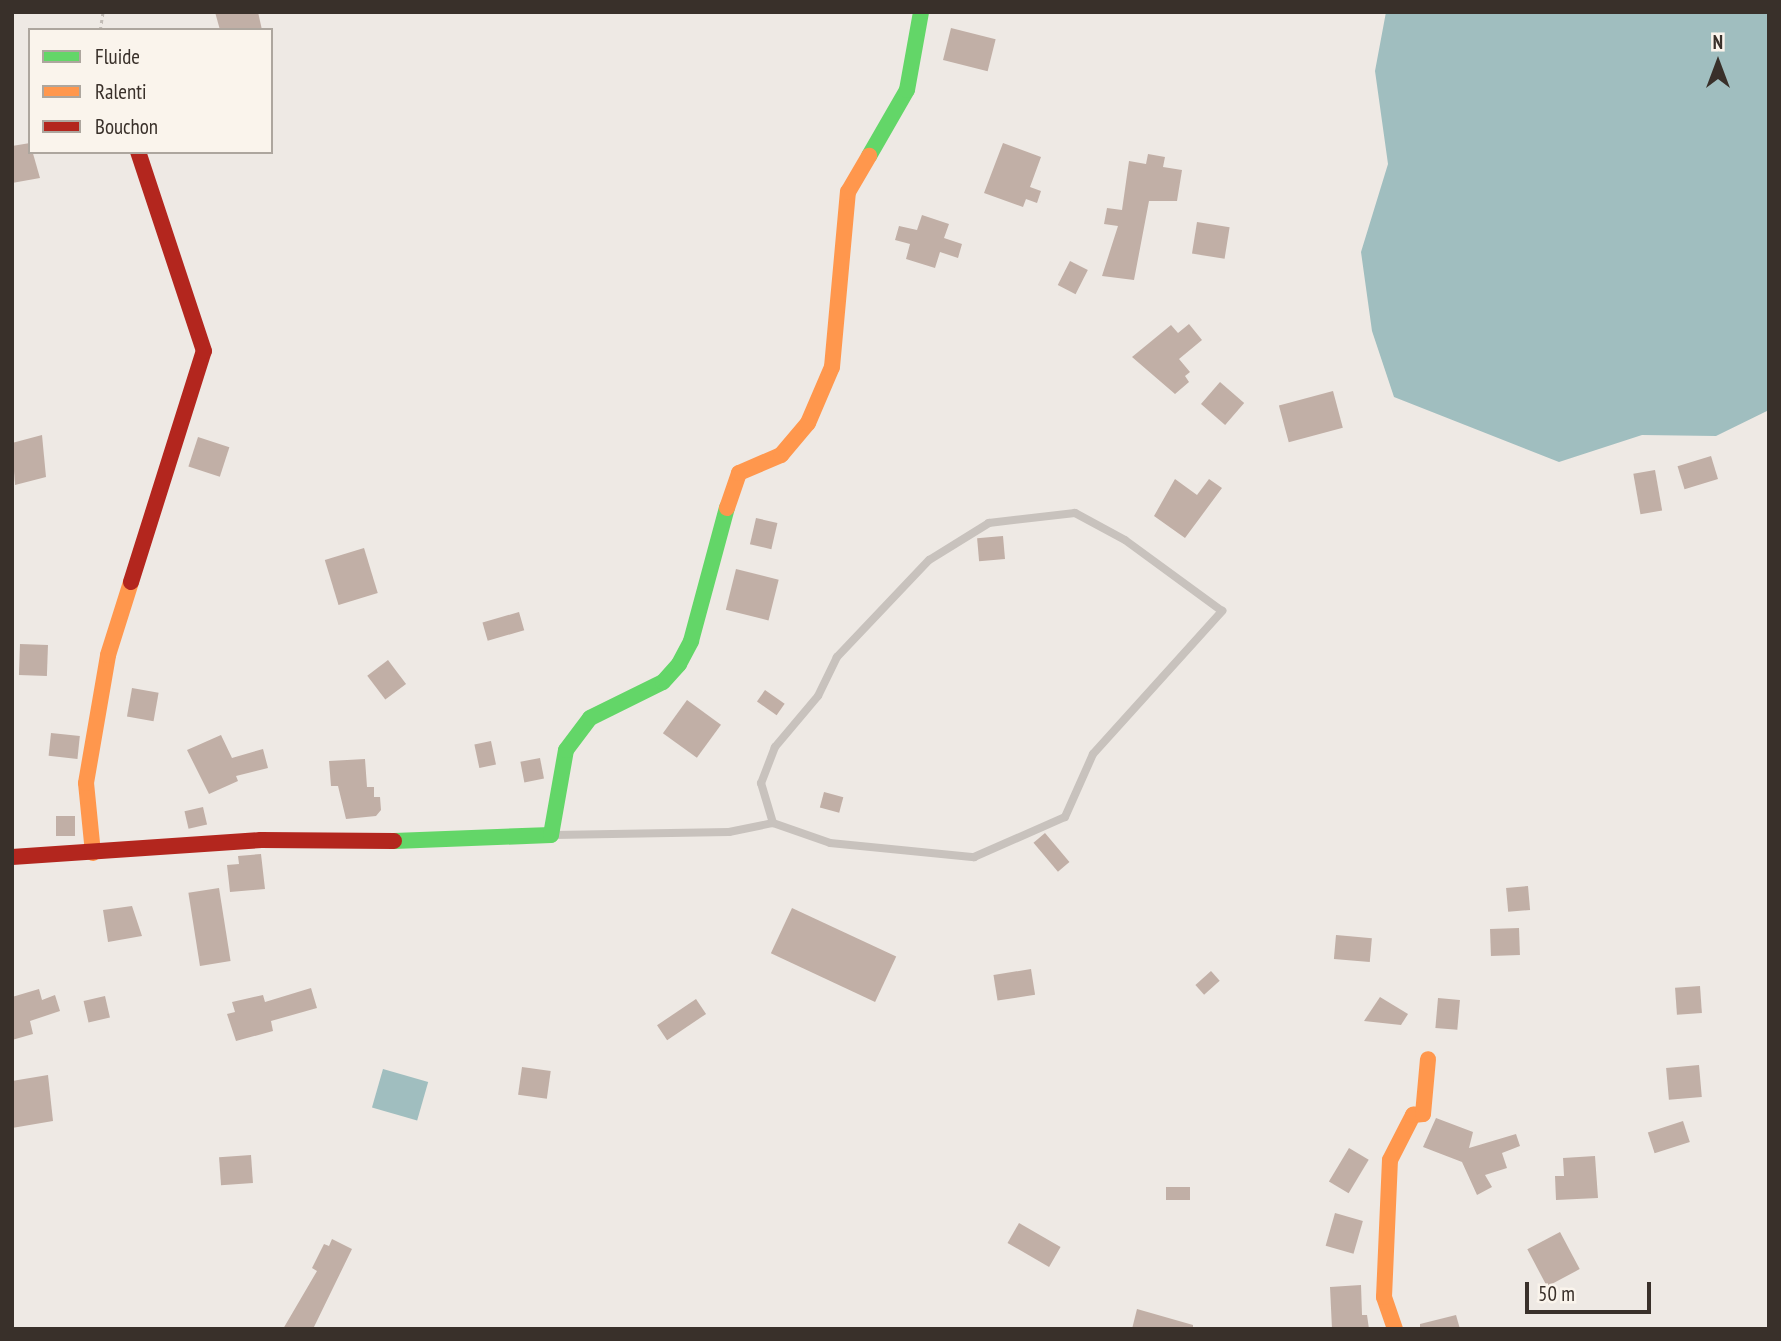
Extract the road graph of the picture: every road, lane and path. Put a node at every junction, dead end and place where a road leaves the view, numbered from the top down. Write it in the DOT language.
graph roads {
  1 [pos="921,12"];
  2 [pos="139,154"];
  3 [pos="773,823"];
  4 [pos="551,835"];
  5 [pos="93,853"];
  6 [pos="12,857"];
  7 [pos="1428,1059"];
  8 [pos="1395,1329"];
  1 -- 4 [label="street"];
  2 -- 5 [label="street"];
  3 -- 3 [label="lane"];
  3 -- 4 [label="lane"];
  4 -- 5 [label="street"];
  5 -- 6 [label="street"];
  7 -- 8 [label="street"];
}
